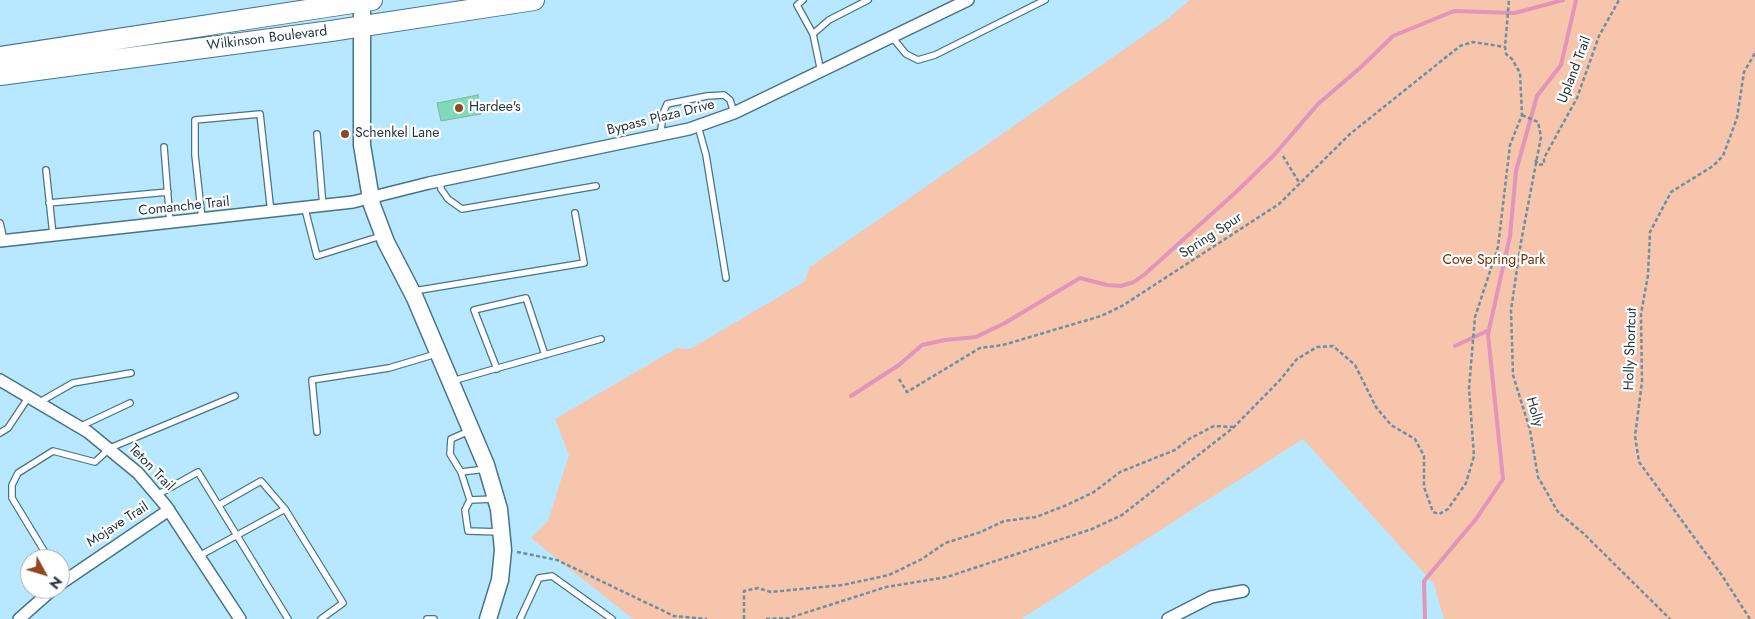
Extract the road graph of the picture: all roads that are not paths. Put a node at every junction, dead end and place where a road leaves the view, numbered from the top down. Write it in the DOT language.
graph roads {
  1 [pos="534,0"];
  2 [pos="802,0"];
  3 [pos="868,0"];
  4 [pos="968,0"];
  5 [pos="1045,0"];
  6 [pos="365,1"];
  7 [pos="363,25"];
  8 [pos="813,34"];
  9 [pos="892,37"];
  10 [pos="0,58"];
  11 [pos="821,72"];
  12 [pos="0,74"];
  13 [pos="734,113"];
  14 [pos="698,126"];
  15 [pos="317,134"];
  16 [pos="660,136"];
  17 [pos="164,148"];
  18 [pos="46,170"];
  19 [pos="440,180"];
  20 [pos="596,186"];
  21 [pos="168,192"];
  22 [pos="370,198"];
  23 [pos="49,203"];
  24 [pos="323,207"];
  25 [pos="305,209"];
  26 [pos="272,213"];
  27 [pos="575,213"];
  28 [pos="203,220"];
  29 [pos="0,223"];
  30 [pos="170,223"];
  31 [pos="53,235"];
  32 [pos="383,235"];
  33 [pos="2,240"];
  34 [pos="726,278"];
  35 [pos="412,292"];
  36 [pos="601,339"];
  37 [pos="438,354"];
  38 [pos="545,355"];
  39 [pos="497,369"];
  40 [pos="131,373"];
  41 [pos="0,380"];
  42 [pos="450,382"];
  43 [pos="235,396"];
  44 [pos="33,400"];
  45 [pos="130,403"];
  46 [pos="79,427"];
  47 [pos="471,430"];
  48 [pos="317,432"];
  49 [pos="0,433"];
  50 [pos="110,448"];
  51 [pos="487,469"];
  52 [pos="461,472"];
  53 [pos="157,495"];
  54 [pos="496,499"];
  55 [pos="470,500"];
  56 [pos="219,505"];
  57 [pos="286,509"];
  58 [pos="169,510"];
  59 [pos="501,532"];
  60 [pos="237,534"];
  61 [pos="43,549"];
  62 [pos="199,556"];
  63 [pos="70,575"];
  64 [pos="1243,591"];
  65 [pos="42,599"];
  66 [pos="23,617"];
  67 [pos="240,619"];
  68 [pos="288,619"];
  69 [pos="321,619"];
  70 [pos="427,619"];
  71 [pos="434,619"];
  72 [pos="488,619"];
  73 [pos="520,619"];
  74 [pos="612,619"];
  75 [pos="1168,619"];
  1 -- 7 [label="highway, Wilkinson Boulevard"];
  2 -- 8 [label="lane"];
  3 -- 8 [label="lane"];
  4 -- 9 [label="street, Bypass Plaza Drive"];
  5 -- 9 [label="lane"];
  6 -- 7 [label="street"];
  6 -- 10 [label="highway, Wilkinson Boulevard"];
  7 -- 12 [label="highway, Wilkinson Boulevard"];
  7 -- 22 [label="street"];
  8 -- 11 [label="lane"];
  9 -- 11 [label="street, Bypass Plaza Drive"];
  11 -- 13 [label="street, Bypass Plaza Drive"];
  13 -- 14 [label="street, Bypass Plaza Drive"];
  13 -- 16 [label="lane"];
  14 -- 16 [label="street, Bypass Plaza Drive"];
  14 -- 34 [label="lane"];
  15 -- 24 [label="lane"];
  16 -- 19 [label="street, Bypass Plaza Drive"];
  17 -- 21 [label="lane"];
  18 -- 23 [label="lane"];
  19 -- 20 [label="lane"];
  19 -- 22 [label="street, Bypass Plaza Drive"];
  21 -- 23 [label="lane"];
  21 -- 30 [label="lane"];
  22 -- 24 [label="street, Comanche Trail"];
  22 -- 32 [label="street"];
  23 -- 31 [label="lane"];
  24 -- 25 [label="street, Comanche Trail"];
  25 -- 26 [label="street, Comanche Trail"];
  25 -- 32 [label="lane"];
  26 -- 28 [label="street, Comanche Trail"];
  26 -- 28 [label="lane"];
  27 -- 35 [label="lane"];
  28 -- 30 [label="street, Comanche Trail"];
  29 -- 33 [label="lane"];
  30 -- 31 [label="street, Comanche Trail"];
  31 -- 33 [label="street, Comanche Trail"];
  32 -- 35 [label="street"];
  35 -- 37 [label="street"];
  36 -- 38 [label="lane"];
  37 -- 42 [label="street"];
  37 -- 48 [label="lane"];
  38 -- 39 [label="lane"];
  38 -- 39 [label="lane"];
  39 -- 42 [label="lane"];
  40 -- 44 [label="lane"];
  41 -- 44 [label="street, Teton Trail"];
  42 -- 47 [label="street"];
  43 -- 50 [label="lane"];
  44 -- 46 [label="street, Teton Trail"];
  44 -- 49 [label="lane"];
  45 -- 46 [label="lane"];
  46 -- 50 [label="street, Teton Trail"];
  47 -- 51 [label="street"];
  47 -- 52 [label="lane"];
  50 -- 53 [label="street, Teton Trail"];
  50 -- 61 [label="lane"];
  51 -- 52 [label="lane"];
  51 -- 54 [label="street"];
  52 -- 55 [label="lane"];
  53 -- 56 [label="lane"];
  53 -- 58 [label="street, Teton Trail"];
  54 -- 55 [label="lane"];
  54 -- 59 [label="street"];
  55 -- 59 [label="lane"];
  56 -- 57 [label="lane"];
  56 -- 60 [label="lane"];
  57 -- 60 [label="lane"];
  57 -- 69 [label="lane"];
  58 -- 62 [label="street, Teton Trail"];
  58 -- 63 [label="street, Mojave Trail"];
  59 -- 72 [label="street"];
  60 -- 62 [label="lane"];
  60 -- 68 [label="lane"];
  62 -- 67 [label="street, Teton Trail"];
  64 -- 75 [label="street"];
  65 -- 66 [label="street"];
  70 -- 71 [label="lane"];
  73 -- 74 [label="lane"];
}
